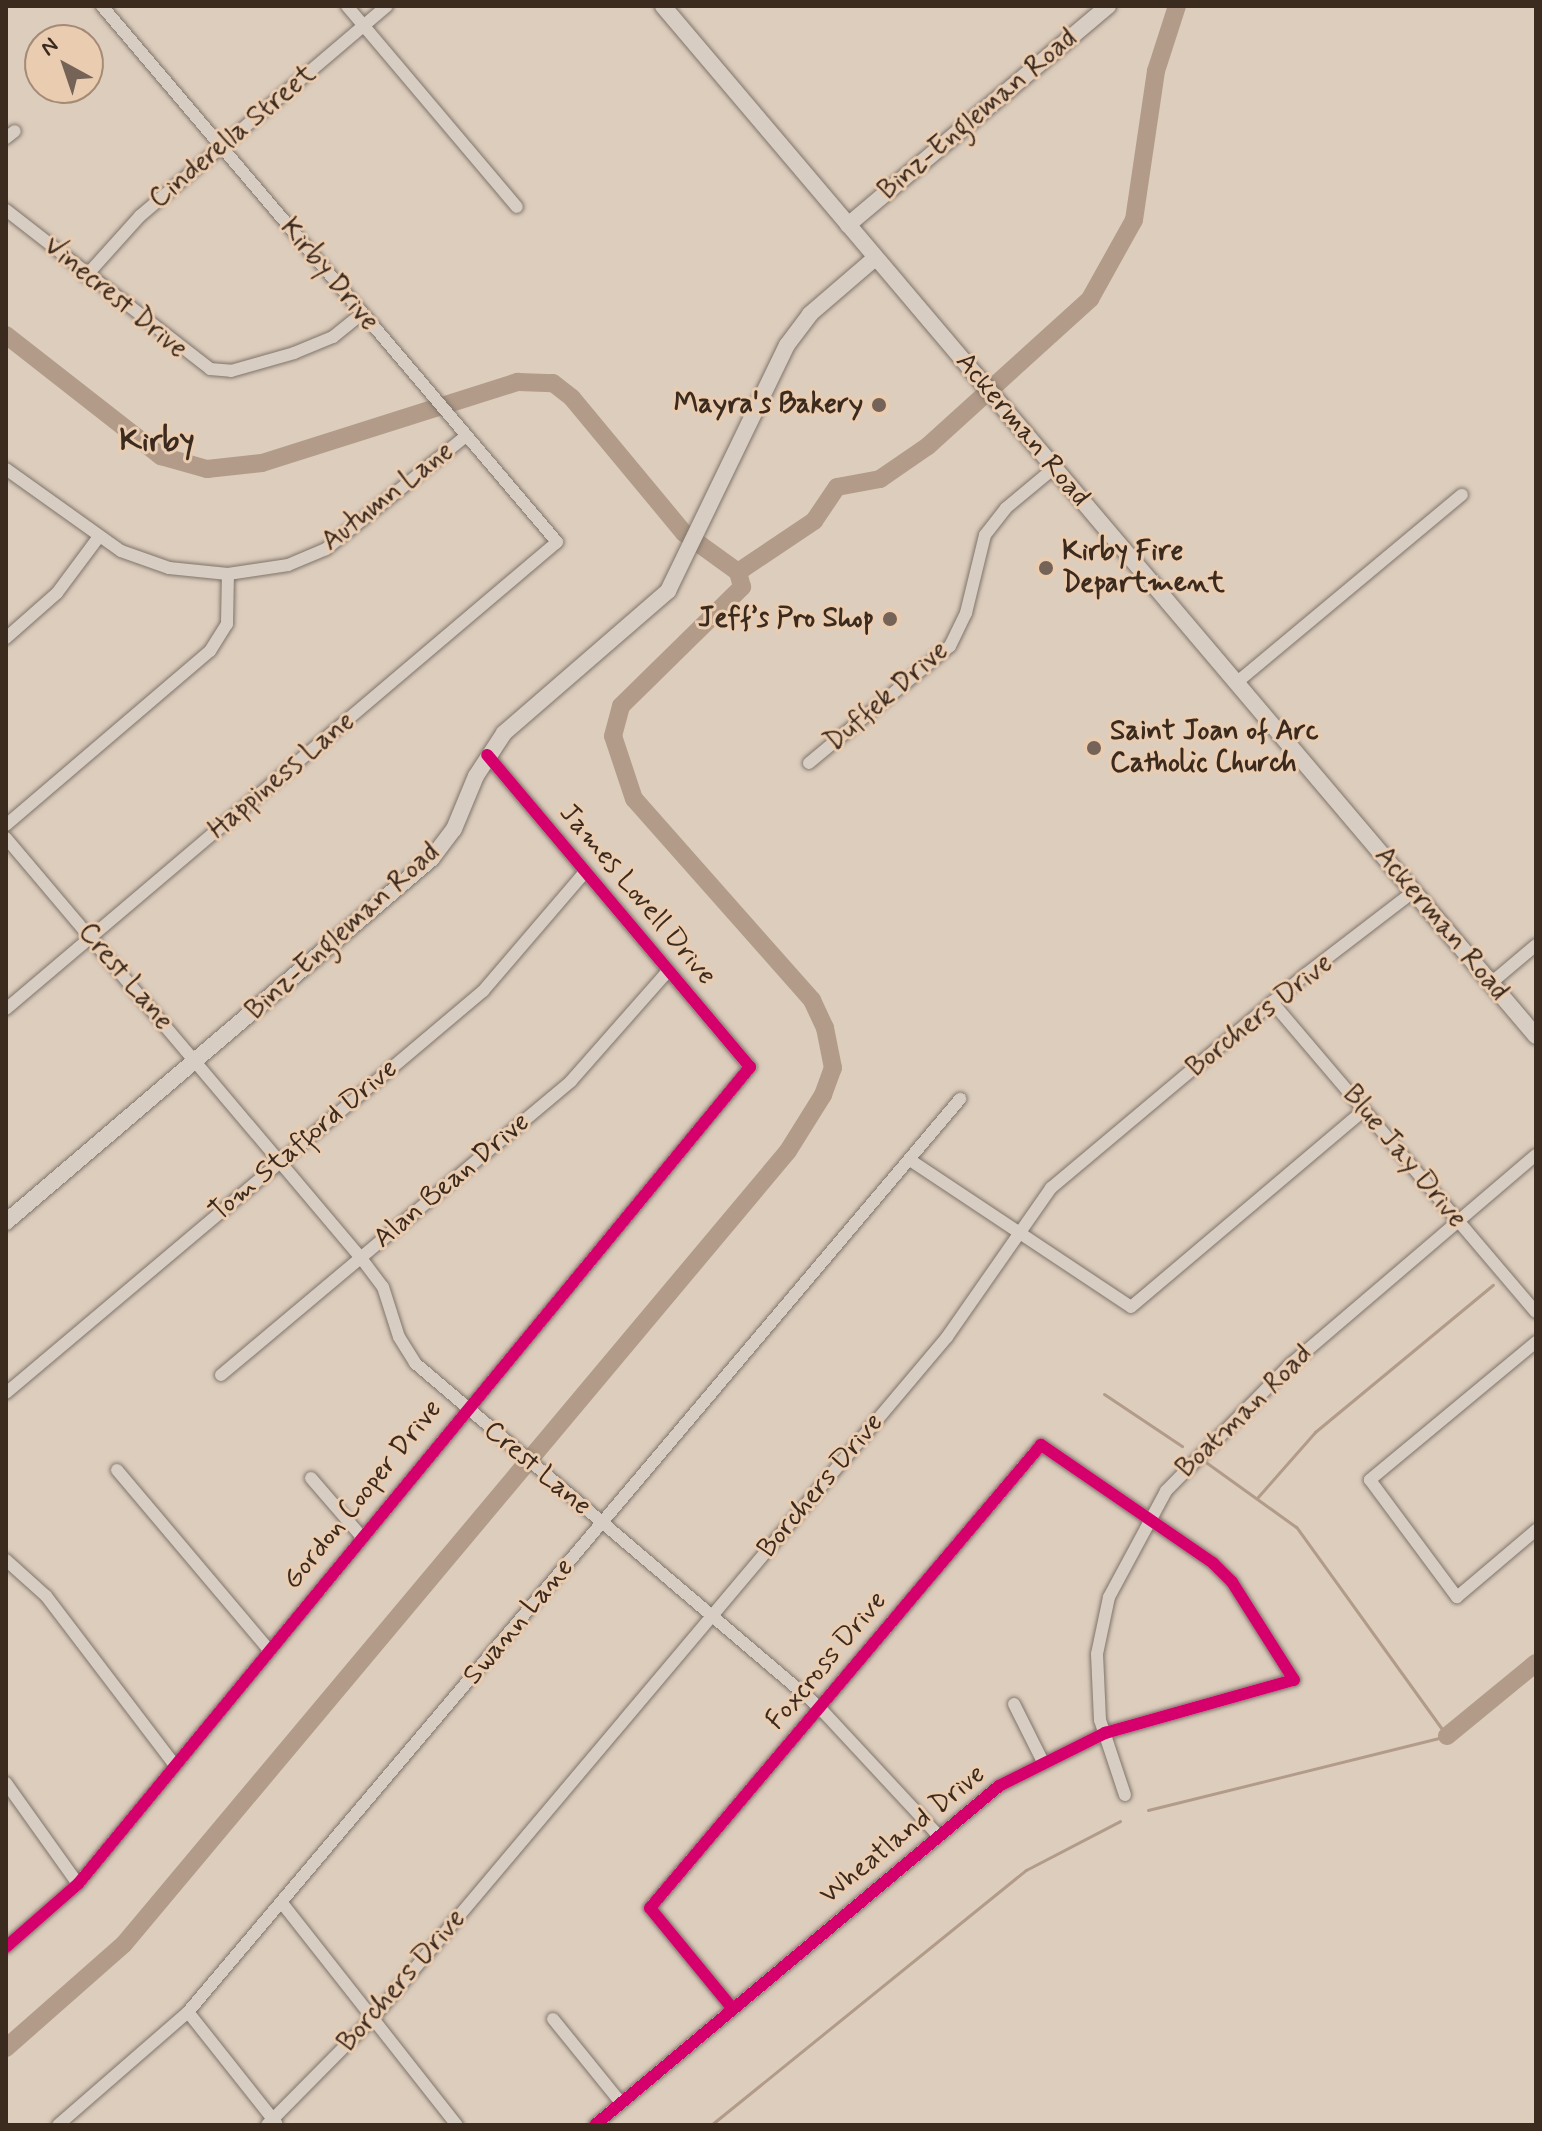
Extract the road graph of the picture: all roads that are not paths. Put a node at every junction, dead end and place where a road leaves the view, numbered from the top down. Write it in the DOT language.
graph roads {
  1 [pos="102,6"];
  2 [pos="347,6"];
  3 [pos="387,6"];
  4 [pos="663,6"];
  5 [pos="1108,6"];
  6 [pos="364,26"];
  7 [pos="221,148"];
  8 [pos="517,207"];
  9 [pos="6,210"];
  10 [pos="848,225"];
  11 [pos="875,258"];
  12 [pos="86,276"];
  13 [pos="361,314"];
  14 [pos="463,433"];
  15 [pos="1054,468"];
  16 [pos="6,469"];
  17 [pos="1462,495"];
  18 [pos="98,538"];
  19 [pos="557,542"];
  20 [pos="228,574"];
  21 [pos="6,638"];
  22 [pos="1236,683"];
  23 [pos="487,755"];
  24 [pos="809,763"];
  25 [pos="6,825"];
  26 [pos="6,838"];
  27 [pos="585,872"];
  28 [pos="1414,891"];
  29 [pos="91,937"];
  30 [pos="1536,945"];
  31 [pos="668,971"];
  32 [pos="1491,983"];
  33 [pos="1272,1002"];
  34 [pos="6,1009"];
  35 [pos="1536,1036"];
  36 [pos="196,1062"];
  37 [pos="750,1067"];
  38 [pos="960,1099"];
  39 [pos="1364,1110"];
  40 [pos="1536,1155"];
  41 [pos="910,1160"];
  42 [pos="279,1162"];
  43 [pos="1458,1221"];
  44 [pos="6,1222"];
  45 [pos="1021,1233"];
  46 [pos="361,1258"];
  47 [pos="1536,1312"];
  48 [pos="1536,1342"];
  49 [pos="221,1375"];
  50 [pos="6,1393"];
  51 [pos="465,1408"];
  52 [pos="117,1470"];
  53 [pos="311,1478"];
  54 [pos="1149,1520"];
  55 [pos="602,1524"];
  56 [pos="1536,1530"];
  57 [pos="361,1536"];
  58 [pos="6,1560"];
  59 [pos="710,1617"];
  60 [pos="268,1649"];
  61 [pos="1014,1704"];
  62 [pos="819,1707"];
  63 [pos="1105,1733"];
  64 [pos="1043,1762"];
  65 [pos="173,1763"];
  66 [pos="6,1783"];
  67 [pos="1125,1795"];
  68 [pos="937,1834"];
  69 [pos="78,1884"];
  70 [pos="282,1903"];
  71 [pos="6,1947"];
  72 [pos="732,2008"];
  73 [pos="188,2012"];
  74 [pos="373,2018"];
  75 [pos="553,2019"];
  76 [pos="621,2103"];
  77 [pos="273,2123"];
  78 [pos="58,2125"];
  79 [pos="457,2125"];
  80 [pos="595,2125"];
  1 -- 7 [label="street, Kirby Drive"];
  2 -- 6 [label="street"];
  3 -- 6 [label="street, Cinderella Street"];
  4 -- 10 [label="street, Ackerman Road"];
  5 -- 10 [label="street, Binz-Engleman Road"];
  6 -- 7 [label="street, Cinderella Street"];
  6 -- 8 [label="street"];
  7 -- 12 [label="street, Cinderella Street"];
  7 -- 13 [label="street, Kirby Drive"];
  9 -- 12 [label="street, Vinecrest Drive"];
  10 -- 11 [label="street, Ackerman Road"];
  11 -- 15 [label="street, Ackerman Road"];
  11 -- 23 [label="street, Binz-Engleman Road"];
  12 -- 13 [label="street, Vinecrest Drive"];
  13 -- 14 [label="street, Kirby Drive"];
  14 -- 19 [label="street, Kirby Drive"];
  14 -- 20 [label="street, Autumn Lane"];
  15 -- 22 [label="street, Ackerman Road"];
  15 -- 24 [label="street, Duffek Drive"];
  16 -- 18 [label="street, Autumn Lane"];
  17 -- 22 [label="street"];
  18 -- 20 [label="street, Autumn Lane"];
  18 -- 21 [label="street"];
  19 -- 29 [label="street, Happiness Lane"];
  20 -- 25 [label="street"];
  22 -- 28 [label="street, Ackerman Road"];
  23 -- 27 [label="street, James Lovell Drive"];
  23 -- 36 [label="street, Binz-Engleman Road"];
  26 -- 29 [label="street, Crest Lane"];
  27 -- 31 [label="street, James Lovell Drive"];
  27 -- 42 [label="street, Tom Stafford Drive"];
  28 -- 32 [label="street, Ackerman Road"];
  28 -- 33 [label="street, Borchers Drive"];
  29 -- 34 [label="street, Happiness Lane"];
  29 -- 36 [label="street, Crest Lane"];
  30 -- 32 [label="street"];
  31 -- 37 [label="street, James Lovell Drive"];
  31 -- 46 [label="street, Alan Bean Drive"];
  32 -- 35 [label="street, Ackerman Road"];
  33 -- 39 [label="street, Blue Jay Drive"];
  33 -- 45 [label="street, Borchers Drive"];
  36 -- 42 [label="street, Crest Lane"];
  36 -- 44 [label="street, Binz-Engleman Road"];
  37 -- 51 [label="street, Gordon Cooper Drive"];
  38 -- 41 [label="street, Swann Lane"];
  39 -- 43 [label="street, Blue Jay Drive"];
  39 -- 45 [label="street"];
  40 -- 43 [label="street, Boatman Road"];
  41 -- 45 [label="street"];
  41 -- 55 [label="street, Swann Lane"];
  42 -- 46 [label="street, Crest Lane"];
  42 -- 50 [label="street, Tom Stafford Drive"];
  43 -- 47 [label="street, Blue Jay Drive"];
  43 -- 54 [label="street, Boatman Road"];
  45 -- 59 [label="street, Borchers Drive"];
  46 -- 49 [label="street, Alan Bean Drive"];
  46 -- 51 [label="street, Crest Lane"];
  48 -- 56 [label="street"];
  51 -- 55 [label="street, Crest Lane"];
  51 -- 57 [label="street, Gordon Cooper Drive"];
  52 -- 60 [label="street"];
  53 -- 57 [label="street"];
  54 -- 62 [label="street, Foxcross Drive"];
  54 -- 63 [label="street, Boatman Road"];
  54 -- 63 [label="street, Wheatland Drive"];
  55 -- 59 [label="street, Crest Lane"];
  55 -- 70 [label="street, Swann Lane"];
  57 -- 60 [label="street, Gordon Cooper Drive"];
  58 -- 65 [label="street"];
  59 -- 62 [label="street, Crest Lane"];
  59 -- 74 [label="street, Borchers Drive"];
  60 -- 65 [label="street, Gordon Cooper Drive"];
  61 -- 64 [label="street"];
  62 -- 68 [label="street, Crest Lane"];
  62 -- 72 [label="street, Foxcross Drive"];
  63 -- 64 [label="street, Wheatland Drive"];
  63 -- 67 [label="street, Boatman Road"];
  64 -- 68 [label="street, Wheatland Drive"];
  65 -- 69 [label="street, Gordon Cooper Drive"];
  66 -- 69 [label="street"];
  68 -- 72 [label="street, Wheatland Drive"];
  69 -- 71 [label="street, Gordon Cooper Drive"];
  70 -- 73 [label="street, Swann Lane"];
  70 -- 74 [label="street"];
  72 -- 76 [label="street, Wheatland Drive"];
  73 -- 77 [label="street"];
  73 -- 78 [label="street, Swann Lane"];
  74 -- 77 [label="street, Borchers Drive"];
  74 -- 79 [label="street"];
  75 -- 76 [label="street"];
  76 -- 80 [label="street, Wheatland Drive"];
}
